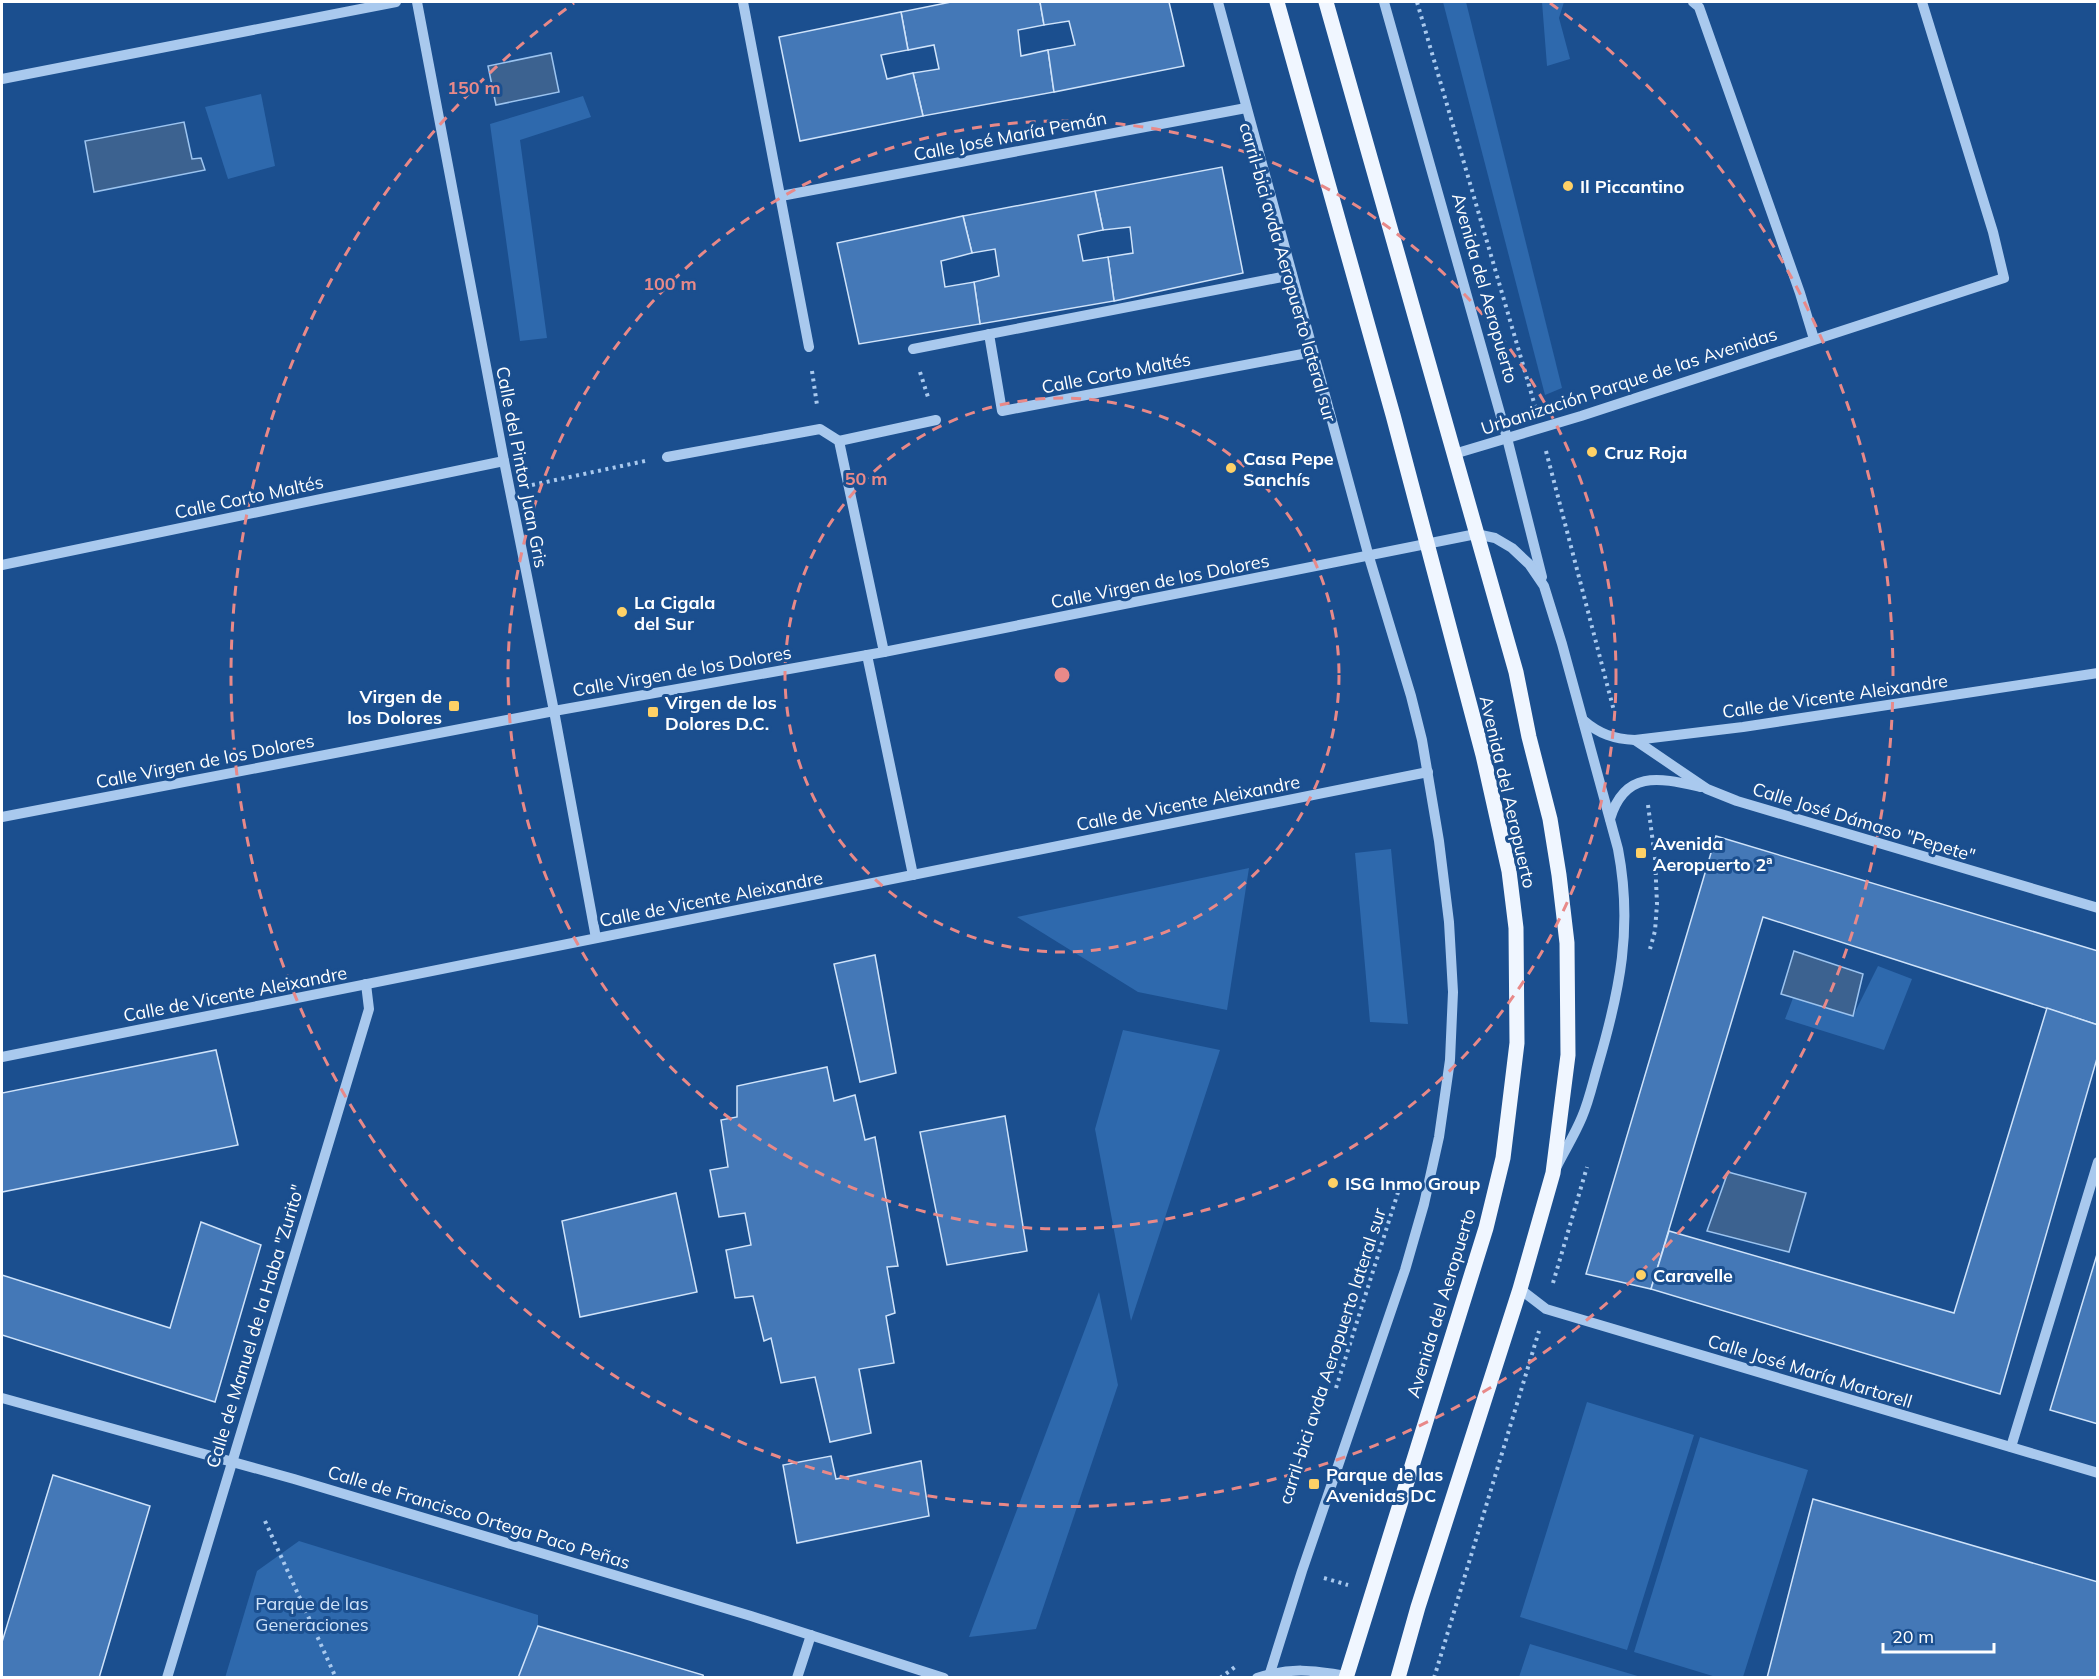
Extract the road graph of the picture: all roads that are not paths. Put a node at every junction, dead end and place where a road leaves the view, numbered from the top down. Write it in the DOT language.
graph roads {
  1 [pos="396,2"];
  2 [pos="417,2"];
  3 [pos="743,2"];
  4 [pos="1218,2"];
  5 [pos="1277,2"];
  6 [pos="1326,2"];
  7 [pos="1384,2"];
  8 [pos="1693,2"];
  9 [pos="1922,2"];
  10 [pos="2,79"];
  11 [pos="1246,108"];
  12 [pos="781,196"];
  13 [pos="1292,275"];
  14 [pos="989,334"];
  15 [pos="1814,339"];
  16 [pos="809,347"];
  17 [pos="913,349"];
  18 [pos="1313,352"];
  19 [pos="936,420"];
  20 [pos="1507,438"];
  21 [pos="839,441"];
  22 [pos="1454,454"];
  23 [pos="667,457"];
  24 [pos="504,461"];
  25 [pos="1476,534"];
  26 [pos="1427,544"];
  27 [pos="1369,556"];
  28 [pos="2,566"];
  29 [pos="1544,585"];
  30 [pos="884,652"];
  31 [pos="867,654"];
  32 [pos="2097,673"];
  33 [pos="554,711"];
  34 [pos="1583,720"];
  35 [pos="1635,740"];
  36 [pos="1428,772"];
  37 [pos="1707,789"];
  38 [pos="2,817"];
  39 [pos="1610,819"];
  40 [pos="913,875"];
  41 [pos="2097,908"];
  42 [pos="596,939"];
  43 [pos="366,984"];
  44 [pos="2,1057"];
  45 [pos="2097,1162"];
  46 [pos="1553,1173"];
  47 [pos="1520,1289"];
  48 [pos="2,1398"];
  49 [pos="2011,1448"];
  50 [pos="231,1462"];
  51 [pos="2097,1473"];
  52 [pos="811,1635"];
  53 [pos="1270,1673"];
  54 [pos="167,1677"];
  55 [pos="796,1677"];
  56 [pos="944,1677"];
  57 [pos="1257,1677"];
  58 [pos="1346,1677"];
  59 [pos="1398,1677"];
  1 -- 10 [label="street"];
  2 -- 24 [label="street, Calle del Pintor Juan Gris"];
  3 -- 12 [label="street"];
  4 -- 11 [label="street"];
  5 -- 26 [label="main road, Avenida del Aeropuerto"];
  6 -- 22 [label="main road, Avenida del Aeropuerto"];
  7 -- 20 [label="street, Avenida del Aeropuerto"];
  8 -- 15 [label="street"];
  9 -- 15 [label="street, Urbanización Parque de las Avenidas"];
  11 -- 12 [label="street, Calle José María Pemán"];
  11 -- 13 [label="street"];
  12 -- 16 [label="street"];
  13 -- 14 [label="street"];
  13 -- 18 [label="street"];
  14 -- 17 [label="street"];
  14 -- 18 [label="street, Calle Corto Maltés"];
  15 -- 20 [label="street, Urbanización Parque de las Avenidas"];
  18 -- 27 [label="street"];
  19 -- 21 [label="street"];
  20 -- 22 [label="street, Urbanización Parque de las Avenidas"];
  20 -- 29 [label="street, Avenida del Aeropuerto"];
  21 -- 23 [label="street"];
  21 -- 30 [label="street"];
  22 -- 25 [label="main road, Avenida del Aeropuerto"];
  24 -- 28 [label="street, Calle Corto Maltés"];
  24 -- 33 [label="street, Calle del Pintor Juan Gris"];
  25 -- 26 [label="street, Avenida del Aeropuerto"];
  25 -- 29 [label="street, Avenida del Aeropuerto"];
  25 -- 46 [label="main road, Avenida del Aeropuerto"];
  26 -- 27 [label="street, Avenida del Aeropuerto"];
  26 -- 58 [label="main road, Avenida del Aeropuerto"];
  27 -- 30 [label="street, Calle Virgen de los Dolores"];
  27 -- 36 [label="street"];
  29 -- 34 [label="street, Avenida del Aeropuerto"];
  30 -- 31 [label="street, Calle Virgen de los Dolores"];
  31 -- 33 [label="street, Calle Virgen de los Dolores"];
  31 -- 40 [label="street"];
  32 -- 35 [label="street, Calle de Vicente Aleixandre"];
  33 -- 38 [label="street, Calle Virgen de los Dolores"];
  33 -- 42 [label="street, Calle del Pintor Juan Gris"];
  34 -- 35 [label="street, Calle de Vicente Aleixandre"];
  34 -- 39 [label="street, Avenida del Aeropuerto"];
  35 -- 37 [label="street, Calle José Dámaso \"Pepete\""];
  36 -- 40 [label="street, Calle de Vicente Aleixandre"];
  36 -- 53 [label="street"];
  37 -- 39 [label="street"];
  37 -- 41 [label="street, Calle José Dámaso \"Pepete\""];
  39 -- 46 [label="street, Avenida del Aeropuerto"];
  40 -- 42 [label="street, Calle de Vicente Aleixandre"];
  42 -- 43 [label="street, Calle de Vicente Aleixandre"];
  43 -- 44 [label="street, Calle de Vicente Aleixandre"];
  43 -- 50 [label="street, Calle de Manuel de la Haba \"Zurito\""];
  45 -- 49 [label="street"];
  46 -- 47 [label="main road, Avenida del Aeropuerto"];
  47 -- 49 [label="street, Calle José María Martorell"];
  47 -- 59 [label="main road, Avenida del Aeropuerto"];
  48 -- 50 [label="street, Calle de Francisco Ortega Paco Peñas"];
  49 -- 51 [label="street, Calle José María Martorell"];
  50 -- 52 [label="street, Calle de Francisco Ortega Paco Peñas"];
  50 -- 54 [label="street, Calle de Manuel de la Haba \"Zurito\""];
  52 -- 55 [label="street"];
  52 -- 56 [label="street, Calle de Francisco Ortega Paco Peñas"];
  53 -- 57 [label="street"];
  53 -- 58 [label="street"];
}
